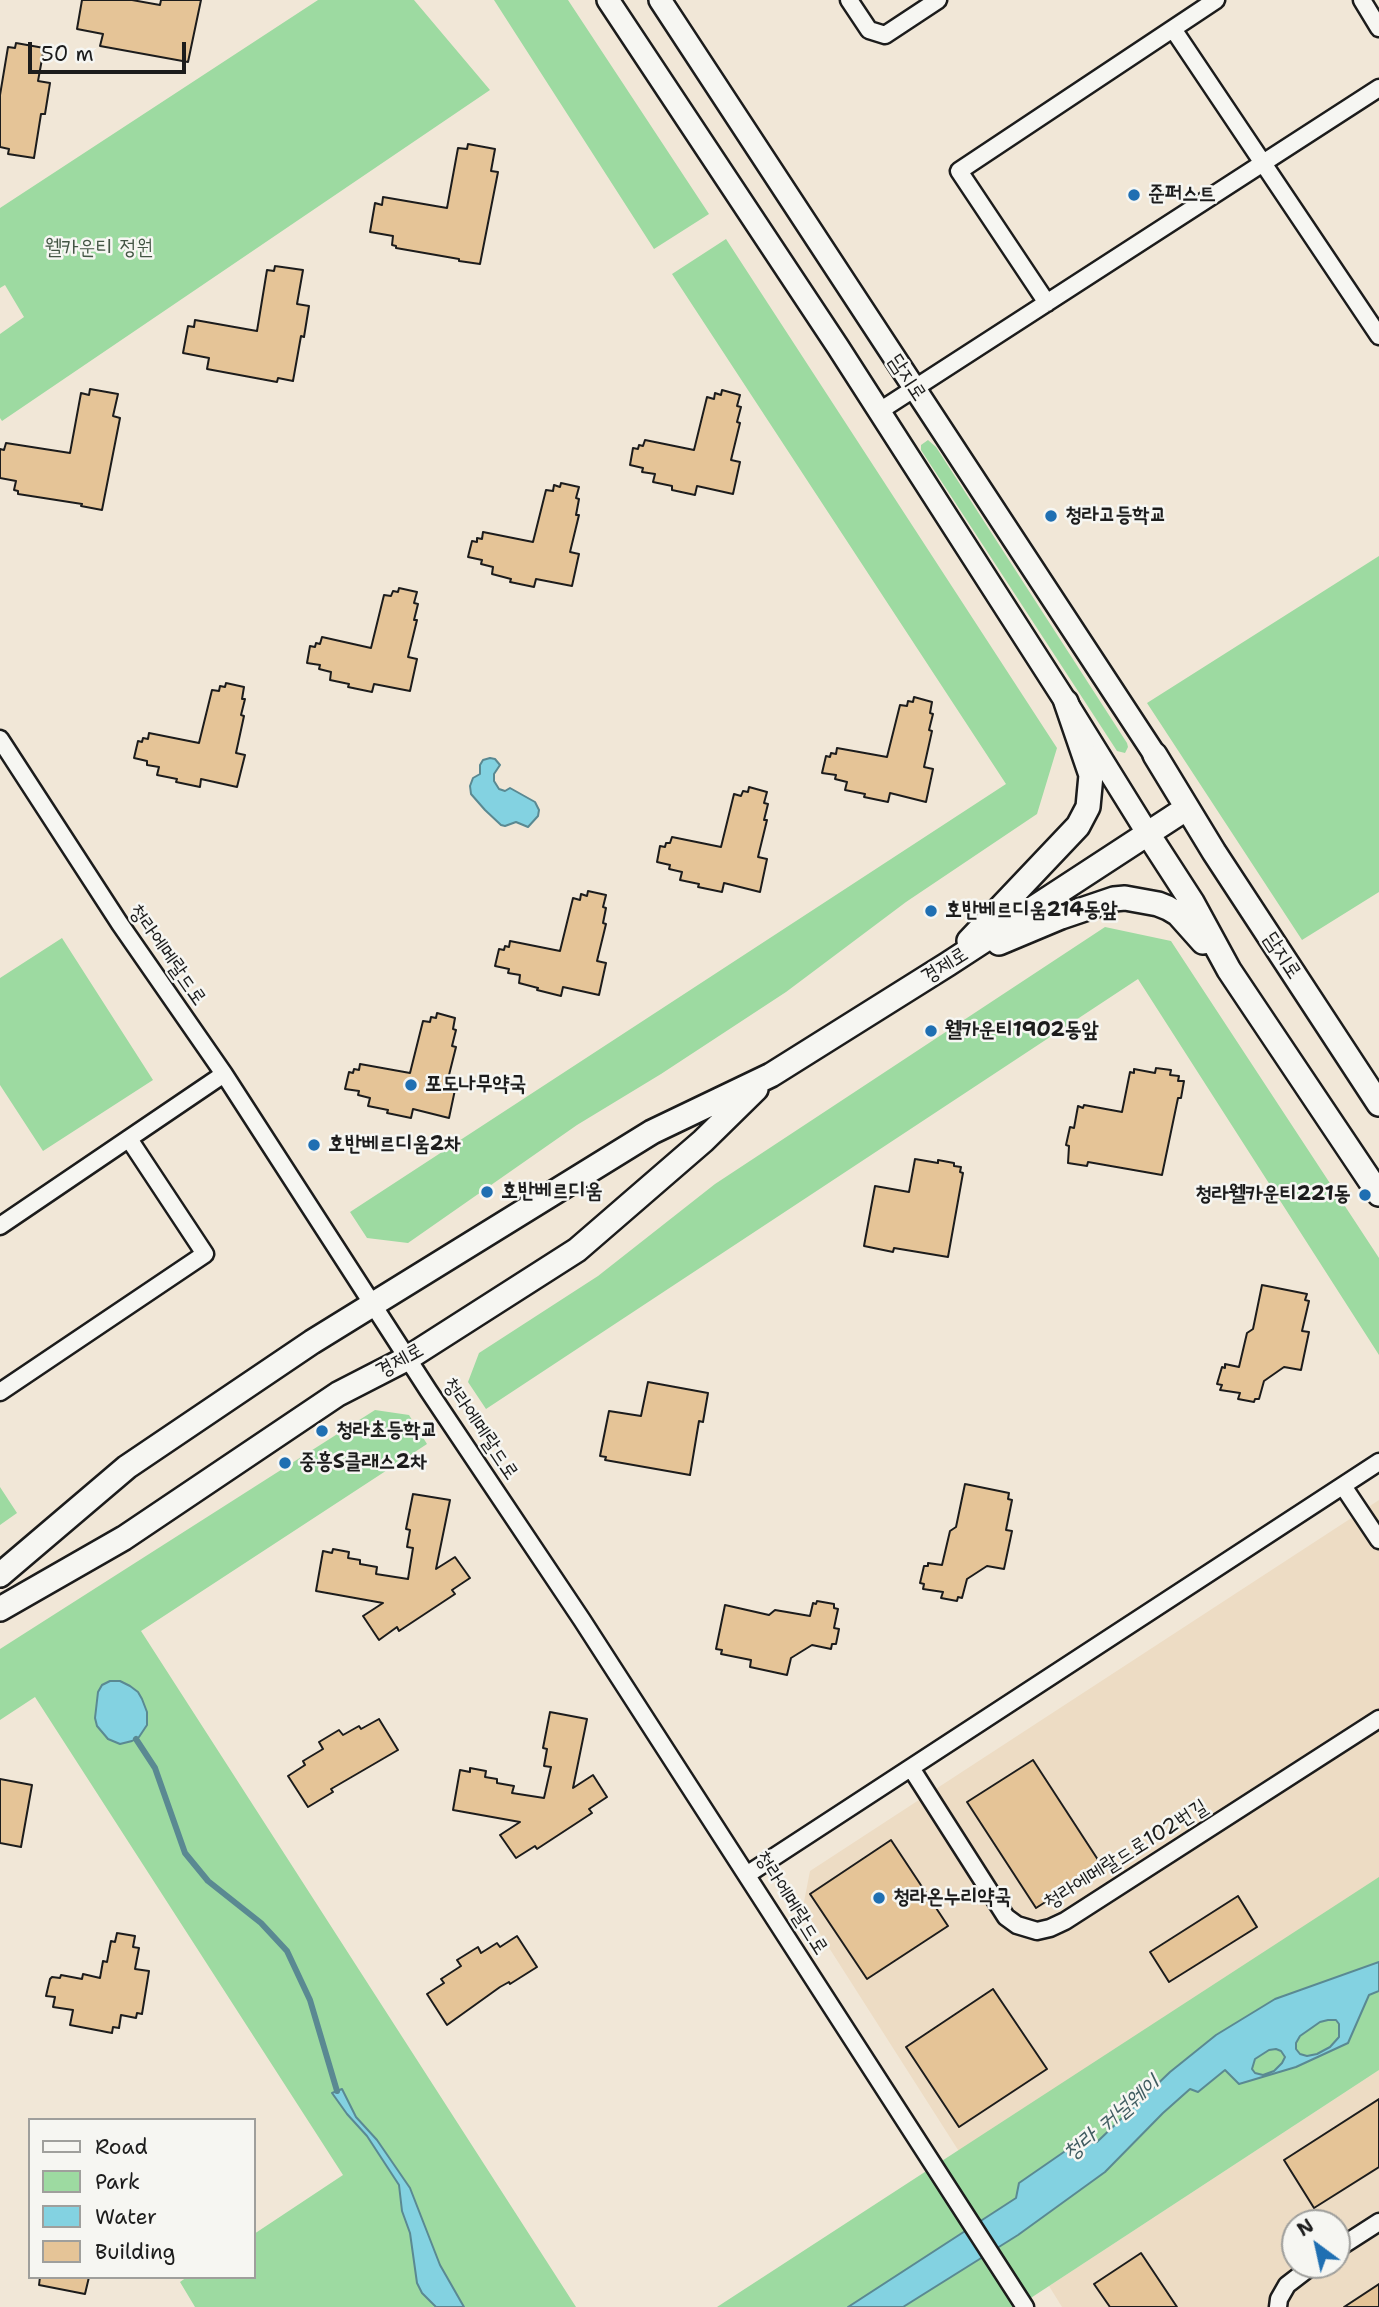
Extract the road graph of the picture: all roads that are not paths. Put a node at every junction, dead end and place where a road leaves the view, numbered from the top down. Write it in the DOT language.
graph roads {
  1 [pos="608,0"];
  2 [pos="660,0"];
  3 [pos="849,0"];
  4 [pos="937,0"];
  5 [pos="1216,0"];
  6 [pos="1362,0"];
  7 [pos="1379,28"];
  8 [pos="1173,29"];
  9 [pos="1379,88"];
  10 [pos="1264,163"];
  11 [pos="1047,303"];
  12 [pos="1379,337"];
  13 [pos="914,388"];
  14 [pos="878,412"];
  15 [pos="1066,702"];
  16 [pos="0,739"];
  17 [pos="1155,755"];
  18 [pos="1187,808"];
  19 [pos="1148,834"];
  20 [pos="948,964"];
  21 [pos="1229,970"];
  22 [pos="224,1074"];
  23 [pos="771,1075"];
  24 [pos="1372,1079"];
  25 [pos="1379,1104"];
  26 [pos="130,1139"];
  27 [pos="1379,1194"];
  28 [pos="0,1226"];
  29 [pos="374,1306"];
  30 [pos="408,1358"];
  31 [pos="0,1392"];
  32 [pos="1379,1462"];
  33 [pos="1343,1486"];
  34 [pos="1379,1540"];
  35 [pos="0,1575"];
  36 [pos="0,1609"];
  37 [pos="1379,1719"];
  38 [pos="911,1768"];
  39 [pos="748,1874"];
  40 [pos="1379,2222"];
  41 [pos="1351,2240"];
  42 [pos="1295,2279"];
  43 [pos="1025,2307"];
  44 [pos="1278,2307"];
  1 -- 14 [label="street"];
  2 -- 13 [label="street, 담지로"];
  3 -- 4 [label="street"];
  5 -- 8 [label="street"];
  6 -- 7 [label="street"];
  8 -- 10 [label="street"];
  8 -- 11 [label="street"];
  9 -- 10 [label="street"];
  10 -- 11 [label="street"];
  10 -- 12 [label="street"];
  11 -- 13 [label="street"];
  13 -- 14 [label="street"];
  13 -- 17 [label="street, 담지로"];
  14 -- 15 [label="street"];
  15 -- 19 [label="street"];
  15 -- 20 [label="main road"];
  16 -- 22 [label="street, 청라에메랄드로"];
  17 -- 18 [label="main road, 담지로"];
  18 -- 19 [label="main road, 경제로"];
  18 -- 24 [label="main road, 담지로"];
  19 -- 20 [label="main road, 경제로"];
  19 -- 21 [label="main road"];
  20 -- 21 [label="main road"];
  20 -- 23 [label="main road, 경제로"];
  21 -- 27 [label="main road"];
  22 -- 26 [label="street"];
  22 -- 29 [label="street, 청라에메랄드로"];
  23 -- 29 [label="main road, 경제로"];
  23 -- 30 [label="main road, 경제로"];
  24 -- 25 [label="main road, 담지로"];
  26 -- 28 [label="street"];
  26 -- 31 [label="street"];
  29 -- 30 [label="street, 청라에메랄드로"];
  29 -- 35 [label="main road, 경제로"];
  30 -- 36 [label="main road, 경제로"];
  30 -- 39 [label="street, 청라에메랄드로"];
  32 -- 33 [label="street"];
  33 -- 34 [label="street"];
  33 -- 38 [label="street"];
  37 -- 38 [label="street, 청라에메랄드로102번길"];
  38 -- 39 [label="street"];
  39 -- 43 [label="street, 청라에메랄드로"];
  40 -- 41 [label="street"];
  42 -- 44 [label="street"];
}
